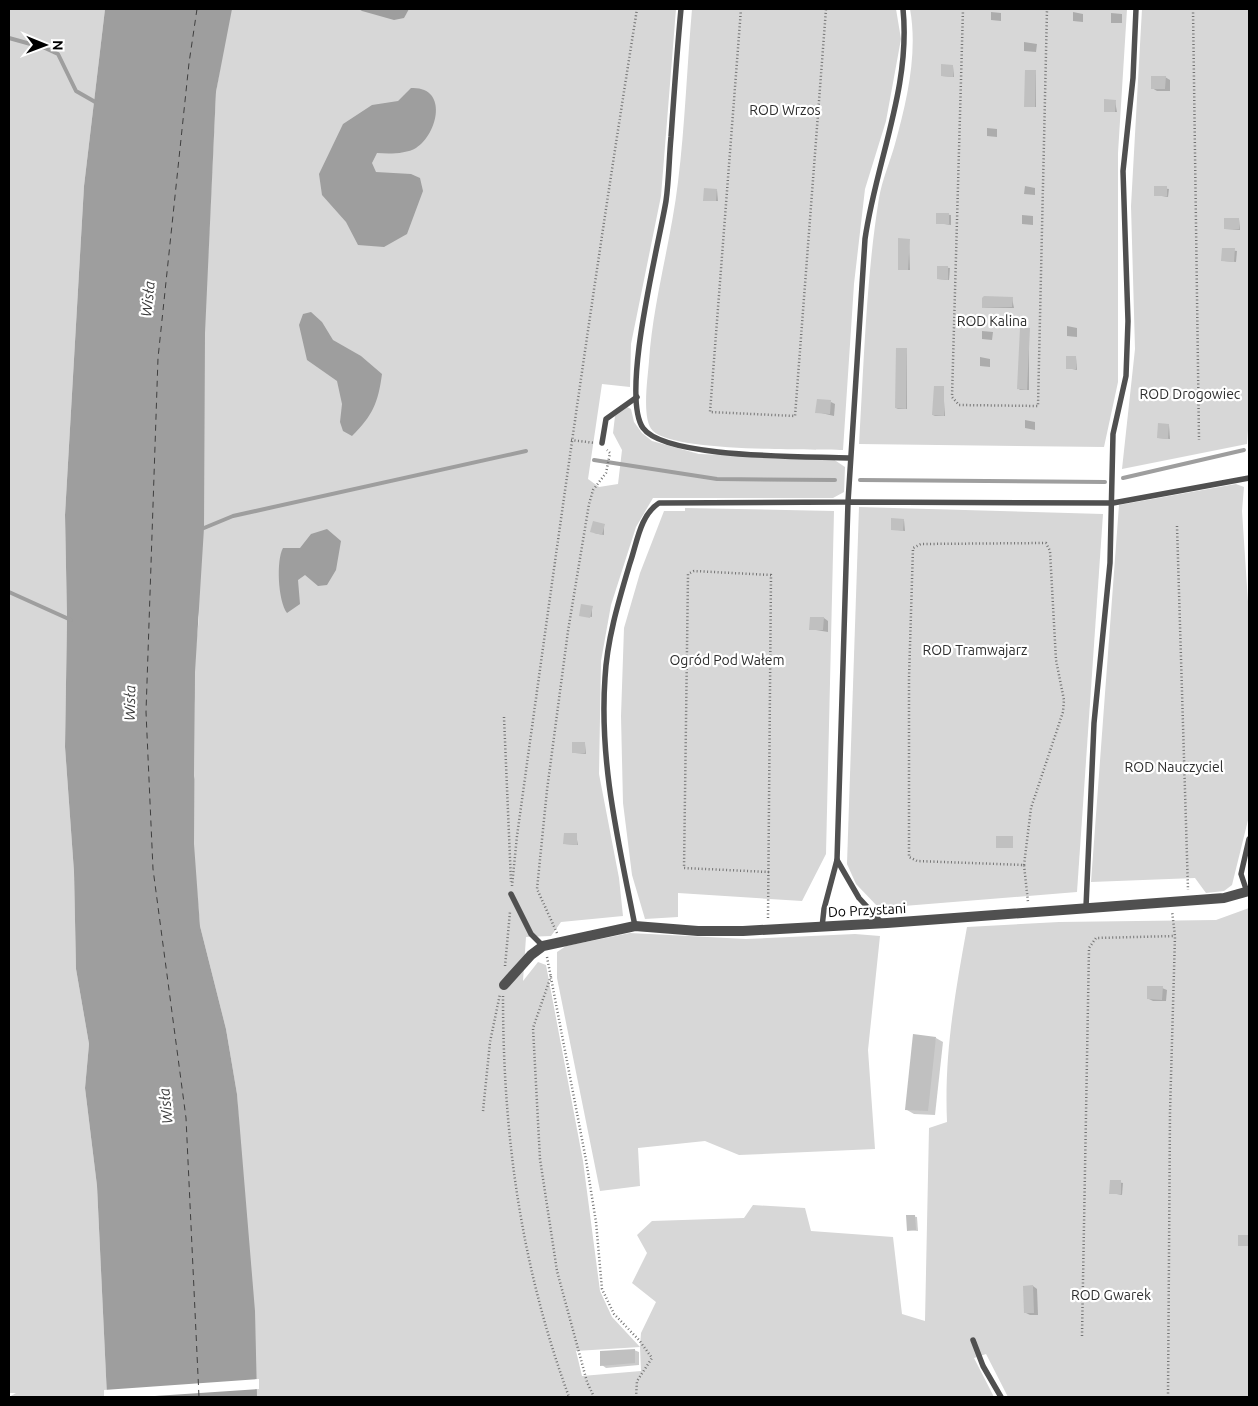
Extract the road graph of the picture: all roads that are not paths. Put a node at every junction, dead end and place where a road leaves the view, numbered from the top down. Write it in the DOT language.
graph roads {
  1 [pos="681,9"];
  2 [pos="903,9"];
  3 [pos="1136,9"];
  4 [pos="637,397"];
  5 [pos="602,443"];
  6 [pos="849,458"];
  7 [pos="1249,478"];
  8 [pos="848,502"];
  9 [pos="1113,503"];
  10 [pos="1249,839"];
  11 [pos="837,860"];
  12 [pos="1248,892"];
  13 [pos="511,894"];
  14 [pos="1086,907"];
  15 [pos="882,923"];
  16 [pos="635,926"];
  17 [pos="822,927"];
  18 [pos="543,946"];
  19 [pos="504,985"];
  20 [pos="973,1340"];
  21 [pos="1001,1397"];
  1 -- 4 [label="lane"];
  2 -- 6 [label="lane"];
  3 -- 9 [label="lane"];
  4 -- 5 [label="lane"];
  4 -- 6 [label="lane"];
  6 -- 8 [label="lane"];
  7 -- 9 [label="lane"];
  8 -- 9 [label="lane"];
  8 -- 11 [label="lane"];
  8 -- 16 [label="lane"];
  9 -- 14 [label="lane"];
  10 -- 12 [label="lane"];
  11 -- 15 [label="lane"];
  11 -- 17 [label="lane"];
  12 -- 14 [label="street, Do Przystani"];
  13 -- 18 [label="lane"];
  14 -- 15 [label="street, Do Przystani"];
  15 -- 17 [label="street, Do Przystani"];
  16 -- 17 [label="street, Do Przystani"];
  16 -- 18 [label="street, Do Przystani"];
  18 -- 19 [label="street, Do Przystani"];
  20 -- 21 [label="lane"];
}
